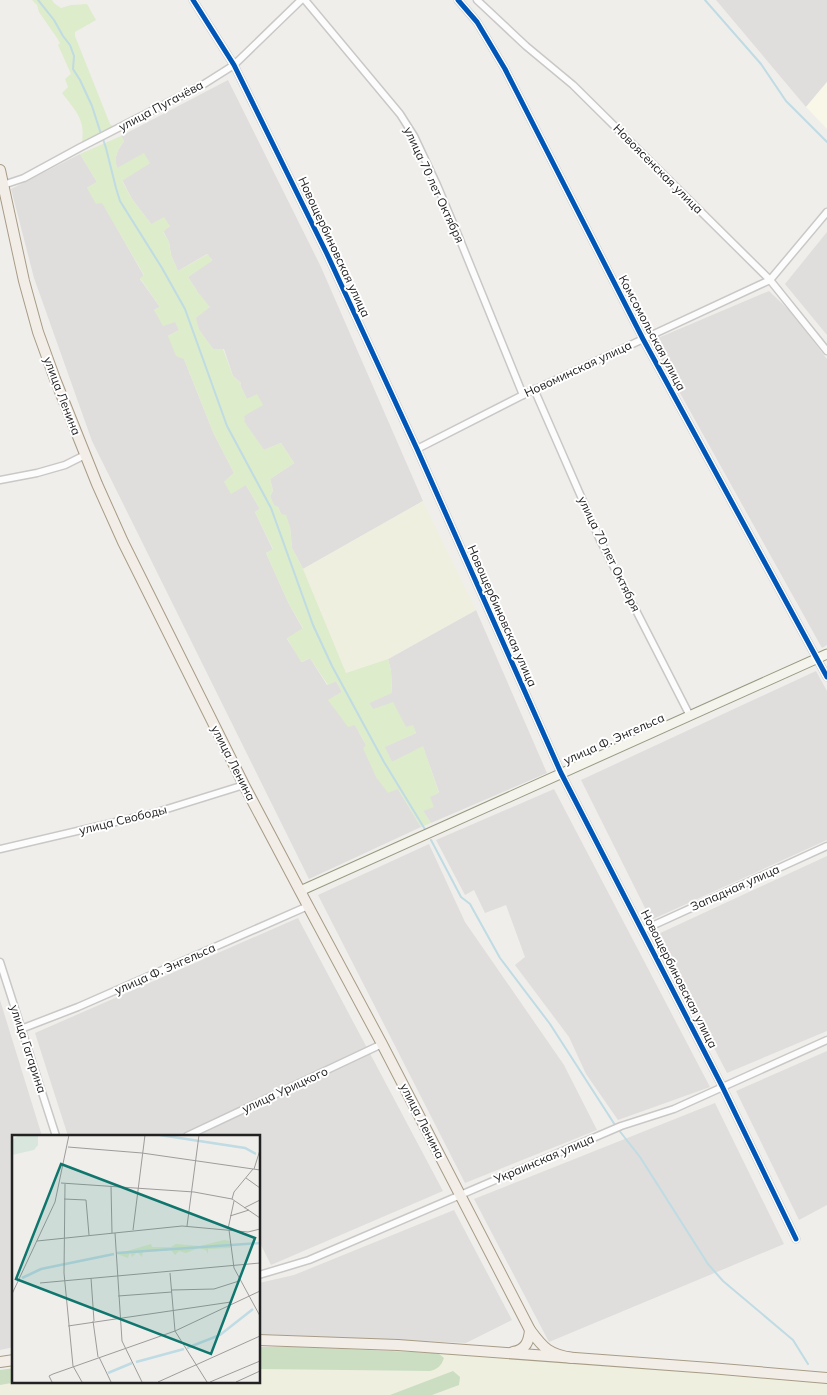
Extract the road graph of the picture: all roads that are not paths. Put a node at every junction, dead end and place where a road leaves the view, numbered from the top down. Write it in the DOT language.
graph roads {
  1 [pos="193,0"];
  2 [pos="300,0"];
  3 [pos="305,0"];
  4 [pos="458,0"];
  5 [pos="477,0"];
  6 [pos="234,65"];
  7 [pos="0,170"];
  8 [pos="2,190"];
  9 [pos="827,212"];
  10 [pos="770,280"];
  11 [pos="643,339"];
  12 [pos="827,350"];
  13 [pos="534,389"];
  14 [pos="523,395"];
  15 [pos="417,449"];
  16 [pos="85,455"];
  17 [pos="0,480"];
  18 [pos="827,654"];
  19 [pos="817,659"];
  20 [pos="827,677"];
  21 [pos="690,716"];
  22 [pos="561,773"];
  23 [pos="244,785"];
  24 [pos="827,846"];
  25 [pos="0,849"];
  26 [pos="300,891"];
  27 [pos="308,906"];
  28 [pos="643,930"];
  29 [pos="0,962"];
  30 [pos="21,1029"];
  31 [pos="827,1040"];
  32 [pos="382,1044"];
  33 [pos="722,1086"];
  34 [pos="56,1135"];
  35 [pos="189,1135"];
  36 [pos="460,1194"];
  37 [pos="796,1238"];
  38 [pos="260,1275"];
  39 [pos="530,1330"];
  40 [pos="260,1340"];
  41 [pos="506,1352"];
  42 [pos="536,1355"];
  43 [pos="572,1358"];
  44 [pos="827,1378"];
  1 -- 6 [label="street, Новощербиновская улица"];
  2 -- 6 [label="street, улица Пугачёва"];
  3 -- 14 [label="street, улица 70 лет Октября"];
  4 -- 11 [label="street, Комсомольская улица"];
  5 -- 10 [label="street, Новоясенская улица"];
  6 -- 8 [label="street, улица Пугачёва"];
  6 -- 15 [label="street, Новощербиновская улица"];
  7 -- 8 [label="main road, улица Ленина"];
  8 -- 16 [label="main road, улица Ленина"];
  9 -- 10 [label="street, Новоминская улица"];
  10 -- 11 [label="street, Новоминская улица"];
  10 -- 12 [label="street, Новоясенская улица"];
  11 -- 13 [label="street, Новоминская улица"];
  11 -- 19 [label="street, Комсомольская улица"];
  13 -- 14 [label="street, Новоминская улица"];
  13 -- 21 [label="street, улица 70 лет Октября"];
  14 -- 15 [label="street, Новоминская улица"];
  15 -- 22 [label="street, Новощербиновская улица"];
  16 -- 17 [label="street"];
  16 -- 23 [label="main road, улица Ленина"];
  18 -- 19 [label="main road, улица Ф. Энгельса"];
  19 -- 20 [label="street, Комсомольская улица"];
  19 -- 21 [label="main road, улица Ф. Энгельса"];
  21 -- 22 [label="main road, улица Ф. Энгельса"];
  22 -- 26 [label="main road, улица Ф. Энгельса"];
  22 -- 28 [label="street, Новощербиновская улица"];
  23 -- 25 [label="street, улица Свободы"];
  23 -- 26 [label="main road, улица Ленина"];
  24 -- 28 [label="street, Западная улица"];
  26 -- 27 [label="main road, улица Ленина"];
  27 -- 30 [label="street, улица Ф. Энгельса"];
  27 -- 32 [label="main road, улица Ленина"];
  28 -- 33 [label="street, Новощербиновская улица"];
  29 -- 30 [label="street, улица Гагарина"];
  30 -- 34 [label="street, улица Гагарина"];
  31 -- 33 [label="street, Украинская улица"];
  32 -- 35 [label="street, улица Урицкого"];
  32 -- 36 [label="main road, улица Ленина"];
  33 -- 36 [label="street, Украинская улица"];
  33 -- 37 [label="street, Новощербиновская улица"];
  36 -- 38 [label="street, Украинская улица"];
  36 -- 39 [label="main road, улица Ленина"];
  39 -- 41 [label="main road"];
  39 -- 42 [label="main road"];
  39 -- 43 [label="main road"];
  40 -- 41 [label="main road"];
  41 -- 42 [label="main road"];
  42 -- 43 [label="main road"];
  43 -- 44 [label="main road"];
}
